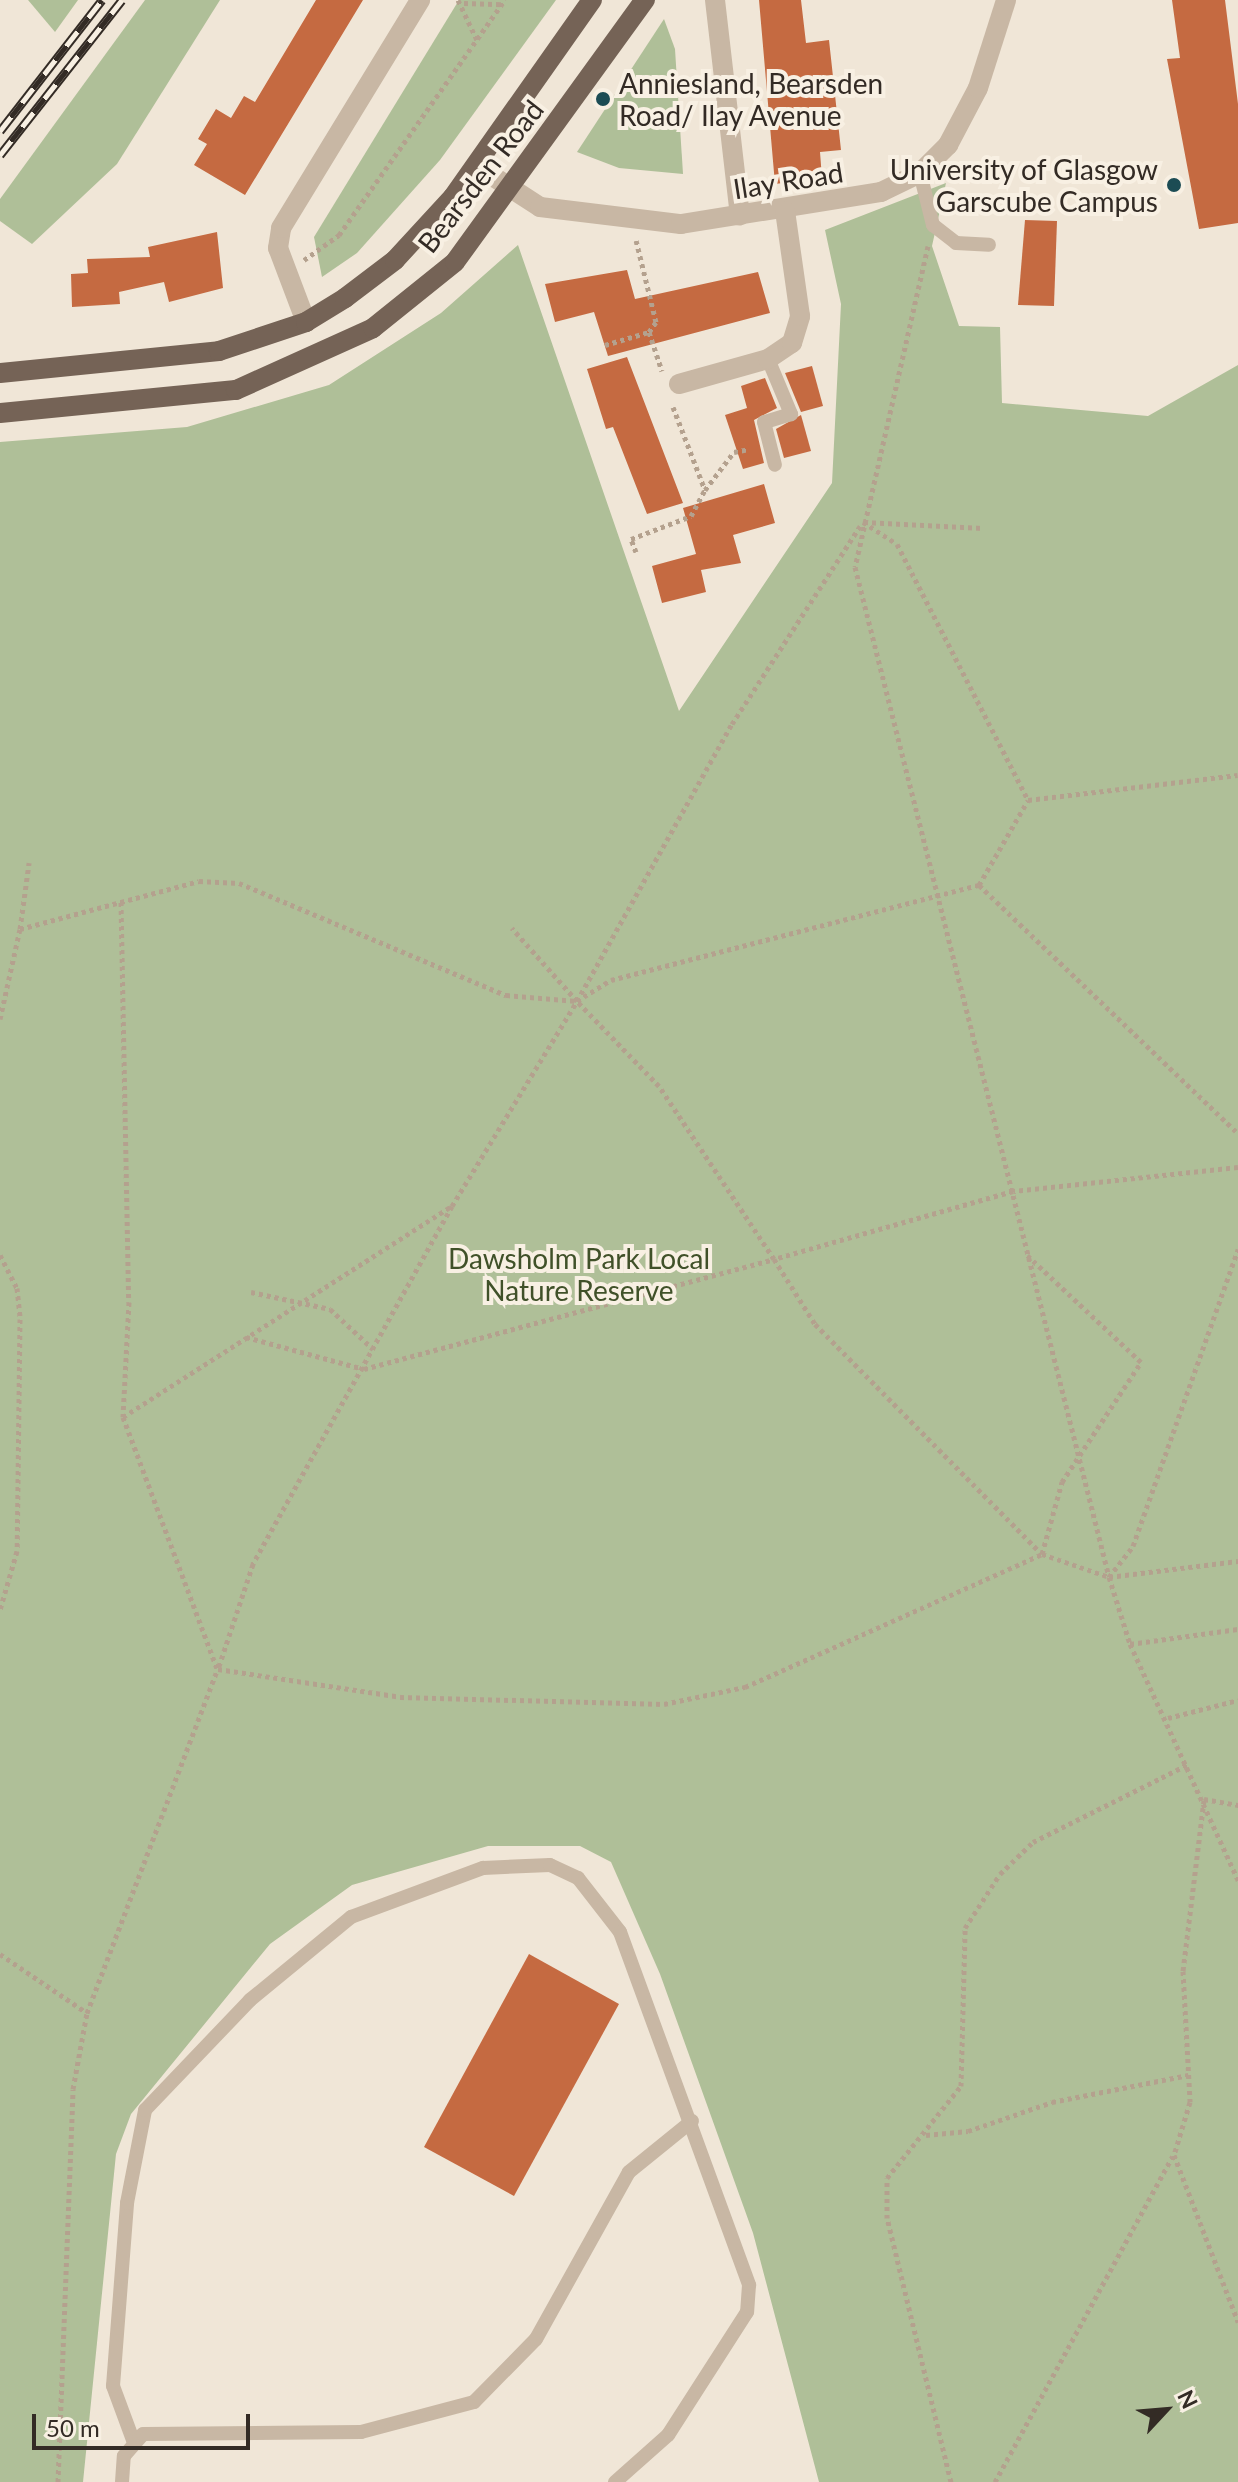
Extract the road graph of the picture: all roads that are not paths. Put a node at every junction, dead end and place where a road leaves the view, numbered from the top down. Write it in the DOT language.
graph roads {
  1 [pos="420,0"];
  2 [pos="592,0"];
  3 [pos="645,0"];
  4 [pos="715,0"];
  5 [pos="1006,0"];
  6 [pos="477,166"];
  7 [pos="920,173"];
  8 [pos="510,189"];
  9 [pos="785,211"];
  10 [pos="740,216"];
  11 [pos="989,245"];
  12 [pos="306,322"];
  13 [pos="768,359"];
  14 [pos="0,373"];
  15 [pos="672,390"];
  16 [pos="0,413"];
  17 [pos="775,465"];
  18 [pos="692,2121"];
  19 [pos="133,2440"];
  20 [pos="122,2482"];
  21 [pos="615,2482"];
  1 -- 12 [label="street"];
  2 -- 6 [label="main road, Bearsden Road"];
  3 -- 8 [label="main road, Bearsden Road"];
  4 -- 10 [label="street"];
  5 -- 7 [label="street, Ilay Road"];
  6 -- 8 [label="street, Ilay Road"];
  6 -- 12 [label="main road, Bearsden Road"];
  7 -- 9 [label="street, Ilay Road"];
  7 -- 11 [label="lane"];
  8 -- 10 [label="street, Ilay Road"];
  8 -- 16 [label="main road, Bearsden Road"];
  9 -- 10 [label="street, Ilay Road"];
  9 -- 13 [label="street"];
  12 -- 14 [label="main road, Bearsden Road"];
  13 -- 15 [label="street"];
  13 -- 17 [label="lane"];
  18 -- 19 [label="lane"];
  18 -- 19 [label="lane"];
  18 -- 21 [label="lane"];
  19 -- 20 [label="lane"];
}
